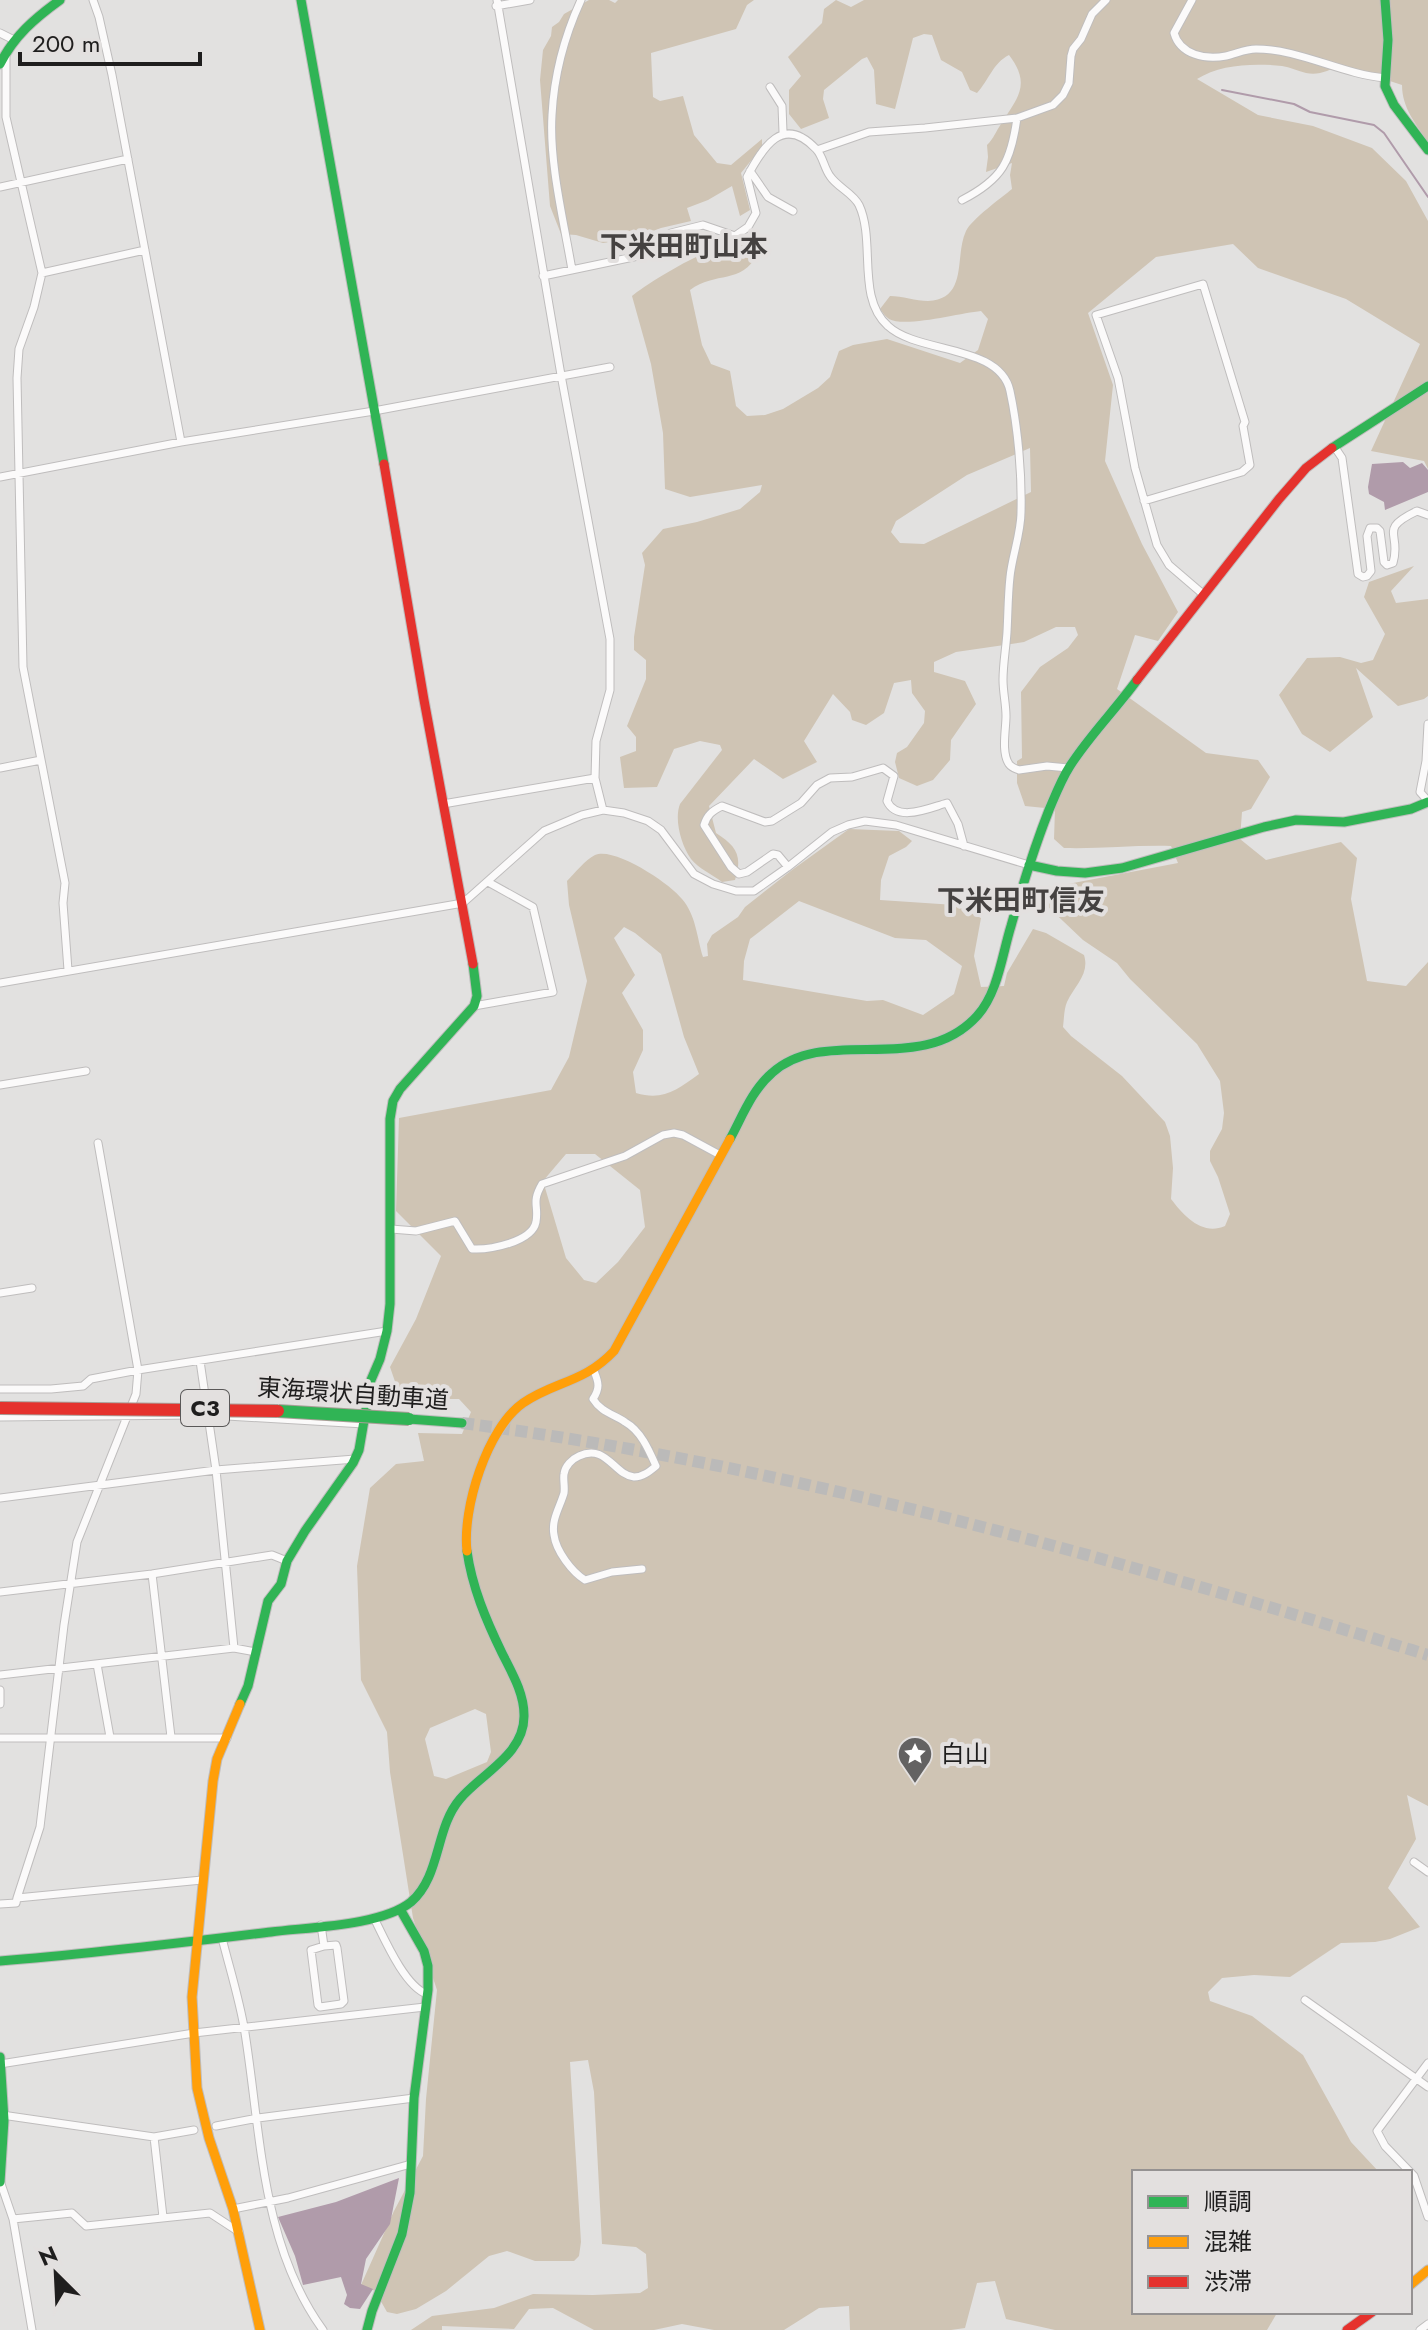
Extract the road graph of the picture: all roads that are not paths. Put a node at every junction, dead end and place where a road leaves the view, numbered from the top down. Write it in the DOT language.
graph roads {
  1 [pos="60,0"];
  2 [pos="93,0"];
  3 [pos="301,0"];
  4 [pos="530,0"];
  5 [pos="581,0"];
  6 [pos="1106,0"];
  7 [pos="1192,0"];
  8 [pos="1385,0"];
  9 [pos="496,3"];
  10 [pos="0,33"];
  11 [pos="14,40"];
  12 [pos="6,51"];
  13 [pos="0,64"];
  14 [pos="1385,78"];
  15 [pos="770,87"];
  16 [pos="1017,118"];
  17 [pos="783,132"];
  18 [pos="817,150"];
  19 [pos="1428,150"];
  20 [pos="128,159"];
  21 [pos="750,171"];
  22 [pos="21,183"];
  23 [pos="0,187"];
  24 [pos="962,200"];
  25 [pos="793,211"];
  26 [pos="145,250"];
  27 [pos="572,270"];
  28 [pos="42,273"];
  29 [pos="543,276"];
  30 [pos="610,367"];
  31 [pos="561,375"];
  32 [pos="1428,386"];
  33 [pos="374,411"];
  34 [pos="181,442"];
  35 [pos="1334,446"];
  36 [pos="20,472"];
  37 [pos="0,477"];
  38 [pos="1144,501"];
  39 [pos="1428,515"];
  40 [pos="1204,595"];
  41 [pos="1428,724"];
  42 [pos="41,760"];
  43 [pos="0,768"];
  44 [pos="1068,768"];
  45 [pos="595,778"];
  46 [pos="1428,802"];
  47 [pos="443,804"];
  48 [pos="603,810"];
  49 [pos="964,846"];
  50 [pos="1029,865"];
  51 [pos="788,867"];
  52 [pos="488,882"];
  53 [pos="463,903"];
  54 [pos="68,970"];
  55 [pos="0,983"];
  56 [pos="474,1006"];
  57 [pos="86,1071"];
  58 [pos="0,1085"];
  59 [pos="98,1143"];
  60 [pos="720,1155"];
  61 [pos="391,1229"];
  62 [pos="32,1288"];
  63 [pos="0,1293"];
  64 [pos="387,1331"];
  65 [pos="200,1361"];
  66 [pos="138,1370"];
  67 [pos="594,1371"];
  68 [pos="0,1389"];
  69 [pos="51,1389"];
  70 [pos="0,1408"];
  71 [pos="208,1415"];
  72 [pos="0,1417"];
  73 [pos="53,1417"];
  74 [pos="127,1417"];
  75 [pos="462,1423"];
  76 [pos="364,1424"];
  77 [pos="355,1459"];
  78 [pos="216,1470"];
  79 [pos="99,1484"];
  80 [pos="0,1498"];
  81 [pos="287,1561"];
  82 [pos="227,1563"];
  83 [pos="642,1569"];
  84 [pos="152,1574"];
  85 [pos="71,1582"];
  86 [pos="0,1592"];
  87 [pos="234,1648"];
  88 [pos="256,1652"];
  89 [pos="161,1657"];
  90 [pos="97,1664"];
  91 [pos="59,1668"];
  92 [pos="0,1675"];
  93 [pos="0,1690"];
  94 [pos="0,1704"];
  95 [pos="110,1737"];
  96 [pos="171,1737"];
  97 [pos="0,1738"];
  98 [pos="52,1738"];
  99 [pos="227,1738"];
  100 [pos="1414,1862"];
  101 [pos="1428,1872"];
  102 [pos="202,1880"];
  103 [pos="17,1898"];
  104 [pos="0,1904"];
  105 [pos="400,1909"];
  106 [pos="374,1918"];
  107 [pos="321,1925"];
  108 [pos="222,1938"];
  109 [pos="198,1940"];
  110 [pos="324,1946"];
  111 [pos="0,1961"];
  112 [pos="426,2000"];
  113 [pos="1305,2000"];
  114 [pos="244,2028"];
  115 [pos="194,2033"];
  116 [pos="0,2057"];
  117 [pos="1428,2063"];
  118 [pos="0,2064"];
  119 [pos="1416,2079"];
  120 [pos="1428,2087"];
  121 [pos="414,2098"];
  122 [pos="2,2115"];
  123 [pos="258,2118"];
  124 [pos="216,2126"];
  125 [pos="194,2130"];
  126 [pos="154,2137"];
  127 [pos="411,2164"];
  128 [pos="1408,2170"];
  129 [pos="1412,2174"];
  130 [pos="0,2182"];
  131 [pos="268,2201"];
  132 [pos="233,2209"];
  133 [pos="163,2217"];
  134 [pos="1428,2217"];
  135 [pos="13,2219"];
  136 [pos="239,2232"];
  137 [pos="1428,2270"];
  138 [pos="1412,2283"];
  139 [pos="1369,2314"];
  140 [pos="1428,2324"];
  141 [pos="32,2330"];
  142 [pos="260,2330"];
  143 [pos="323,2330"];
  144 [pos="367,2330"];
  145 [pos="1347,2330"];
  146 [pos="1420,2330"];
  1 -- 11 [label="main road"];
  2 -- 20 [label="street"];
  3 -- 33 [label="main road"];
  4 -- 9 [label="street"];
  5 -- 27 [label="street"];
  6 -- 16 [label="street"];
  7 -- 14 [label="street"];
  8 -- 14 [label="main road"];
  9 -- 29 [label="street"];
  10 -- 11 [label="street"];
  11 -- 12 [label="main road"];
  12 -- 13 [label="main road"];
  12 -- 22 [label="street"];
  14 -- 19 [label="main road"];
  15 -- 17 [label="street"];
  16 -- 18 [label="street"];
  16 -- 24 [label="street"];
  17 -- 18 [label="street"];
  17 -- 21 [label="street"];
  18 -- 44 [label="street"];
  20 -- 22 [label="street"];
  20 -- 26 [label="street"];
  21 -- 25 [label="street"];
  21 -- 27 [label="street"];
  22 -- 23 [label="street"];
  22 -- 28 [label="street"];
  26 -- 28 [label="street"];
  26 -- 34 [label="street"];
  27 -- 29 [label="street"];
  28 -- 36 [label="street"];
  29 -- 31 [label="street"];
  30 -- 31 [label="street"];
  31 -- 33 [label="street"];
  31 -- 45 [label="street"];
  32 -- 35 [label="main road"];
  33 -- 34 [label="street"];
  33 -- 47 [label="main road"];
  34 -- 36 [label="street"];
  35 -- 39 [label="street"];
  35 -- 40 [label="main road"];
  36 -- 37 [label="street"];
  36 -- 42 [label="street"];
  38 -- 38 [label="street"];
  38 -- 40 [label="street"];
  40 -- 44 [label="main road"];
  41 -- 46 [label="street"];
  42 -- 43 [label="street"];
  42 -- 54 [label="street"];
  44 -- 50 [label="main road"];
  45 -- 47 [label="street"];
  45 -- 48 [label="street"];
  46 -- 50 [label="main road"];
  47 -- 53 [label="main road"];
  48 -- 51 [label="street"];
  48 -- 52 [label="street"];
  49 -- 50 [label="street"];
  49 -- 51 [label="street"];
  49 -- 51 [label="street"];
  50 -- 60 [label="main road"];
  52 -- 53 [label="street"];
  52 -- 56 [label="street"];
  53 -- 54 [label="street"];
  53 -- 56 [label="main road"];
  54 -- 55 [label="street"];
  56 -- 61 [label="main road"];
  57 -- 58 [label="street"];
  59 -- 66 [label="street"];
  60 -- 61 [label="street"];
  60 -- 67 [label="main road"];
  61 -- 64 [label="main road"];
  62 -- 63 [label="street"];
  64 -- 65 [label="street"];
  64 -- 76 [label="main road"];
  65 -- 66 [label="street"];
  65 -- 71 [label="street"];
  66 -- 69 [label="street"];
  66 -- 74 [label="street"];
  67 -- 83 [label="street"];
  67 -- 105 [label="main road"];
  68 -- 69 [label="street"];
  69 -- 73 [label="street"];
  70 -- 75 [label="main road, 東海環状自動車道 / C3, bridge"];
  71 -- 74 [label="street"];
  71 -- 76 [label="street"];
  71 -- 78 [label="street"];
  72 -- 73 [label="street"];
  73 -- 74 [label="street"];
  74 -- 79 [label="street"];
  76 -- 77 [label="main road"];
  77 -- 78 [label="street"];
  77 -- 81 [label="main road"];
  78 -- 79 [label="street"];
  78 -- 82 [label="street"];
  79 -- 80 [label="street"];
  79 -- 85 [label="street"];
  81 -- 82 [label="street"];
  81 -- 88 [label="main road"];
  82 -- 84 [label="street"];
  82 -- 87 [label="street"];
  84 -- 85 [label="street"];
  84 -- 89 [label="street"];
  85 -- 86 [label="street"];
  85 -- 91 [label="street"];
  87 -- 88 [label="street"];
  87 -- 89 [label="street"];
  88 -- 99 [label="main road"];
  89 -- 90 [label="street"];
  89 -- 96 [label="street"];
  90 -- 91 [label="street"];
  90 -- 95 [label="street"];
  91 -- 92 [label="street"];
  91 -- 98 [label="street"];
  93 -- 94 [label="street"];
  95 -- 96 [label="street"];
  95 -- 98 [label="street"];
  96 -- 99 [label="street"];
  97 -- 98 [label="street"];
  98 -- 103 [label="street"];
  99 -- 102 [label="main road"];
  100 -- 101 [label="street"];
  102 -- 103 [label="street"];
  102 -- 109 [label="main road"];
  103 -- 104 [label="street"];
  105 -- 106 [label="main road"];
  105 -- 112 [label="main road"];
  106 -- 107 [label="main road"];
  106 -- 112 [label="street"];
  107 -- 108 [label="main road"];
  107 -- 110 [label="street"];
  108 -- 109 [label="main road"];
  108 -- 114 [label="street"];
  109 -- 111 [label="main road"];
  109 -- 115 [label="main road"];
  110 -- 110 [label="street"];
  112 -- 114 [label="street"];
  112 -- 121 [label="main road"];
  113 -- 119 [label="street"];
  114 -- 115 [label="street"];
  114 -- 123 [label="street"];
  115 -- 118 [label="street"];
  115 -- 132 [label="main road"];
  116 -- 118 [label="main road"];
  117 -- 119 [label="street"];
  118 -- 122 [label="main road"];
  119 -- 120 [label="street"];
  119 -- 128 [label="street"];
  121 -- 123 [label="street"];
  121 -- 127 [label="main road"];
  122 -- 126 [label="street"];
  122 -- 130 [label="main road"];
  123 -- 124 [label="street"];
  123 -- 131 [label="street"];
  125 -- 126 [label="street"];
  126 -- 133 [label="street"];
  127 -- 131 [label="street"];
  127 -- 144 [label="main road"];
  129 -- 134 [label="street"];
  130 -- 135 [label="street"];
  131 -- 132 [label="street"];
  131 -- 143 [label="street"];
  132 -- 136 [label="main road"];
  133 -- 135 [label="street"];
  133 -- 136 [label="street"];
  135 -- 141 [label="street"];
  136 -- 142 [label="main road"];
  137 -- 138 [label="main road"];
  139 -- 145 [label="main road"];
  140 -- 146 [label="street"];
}
